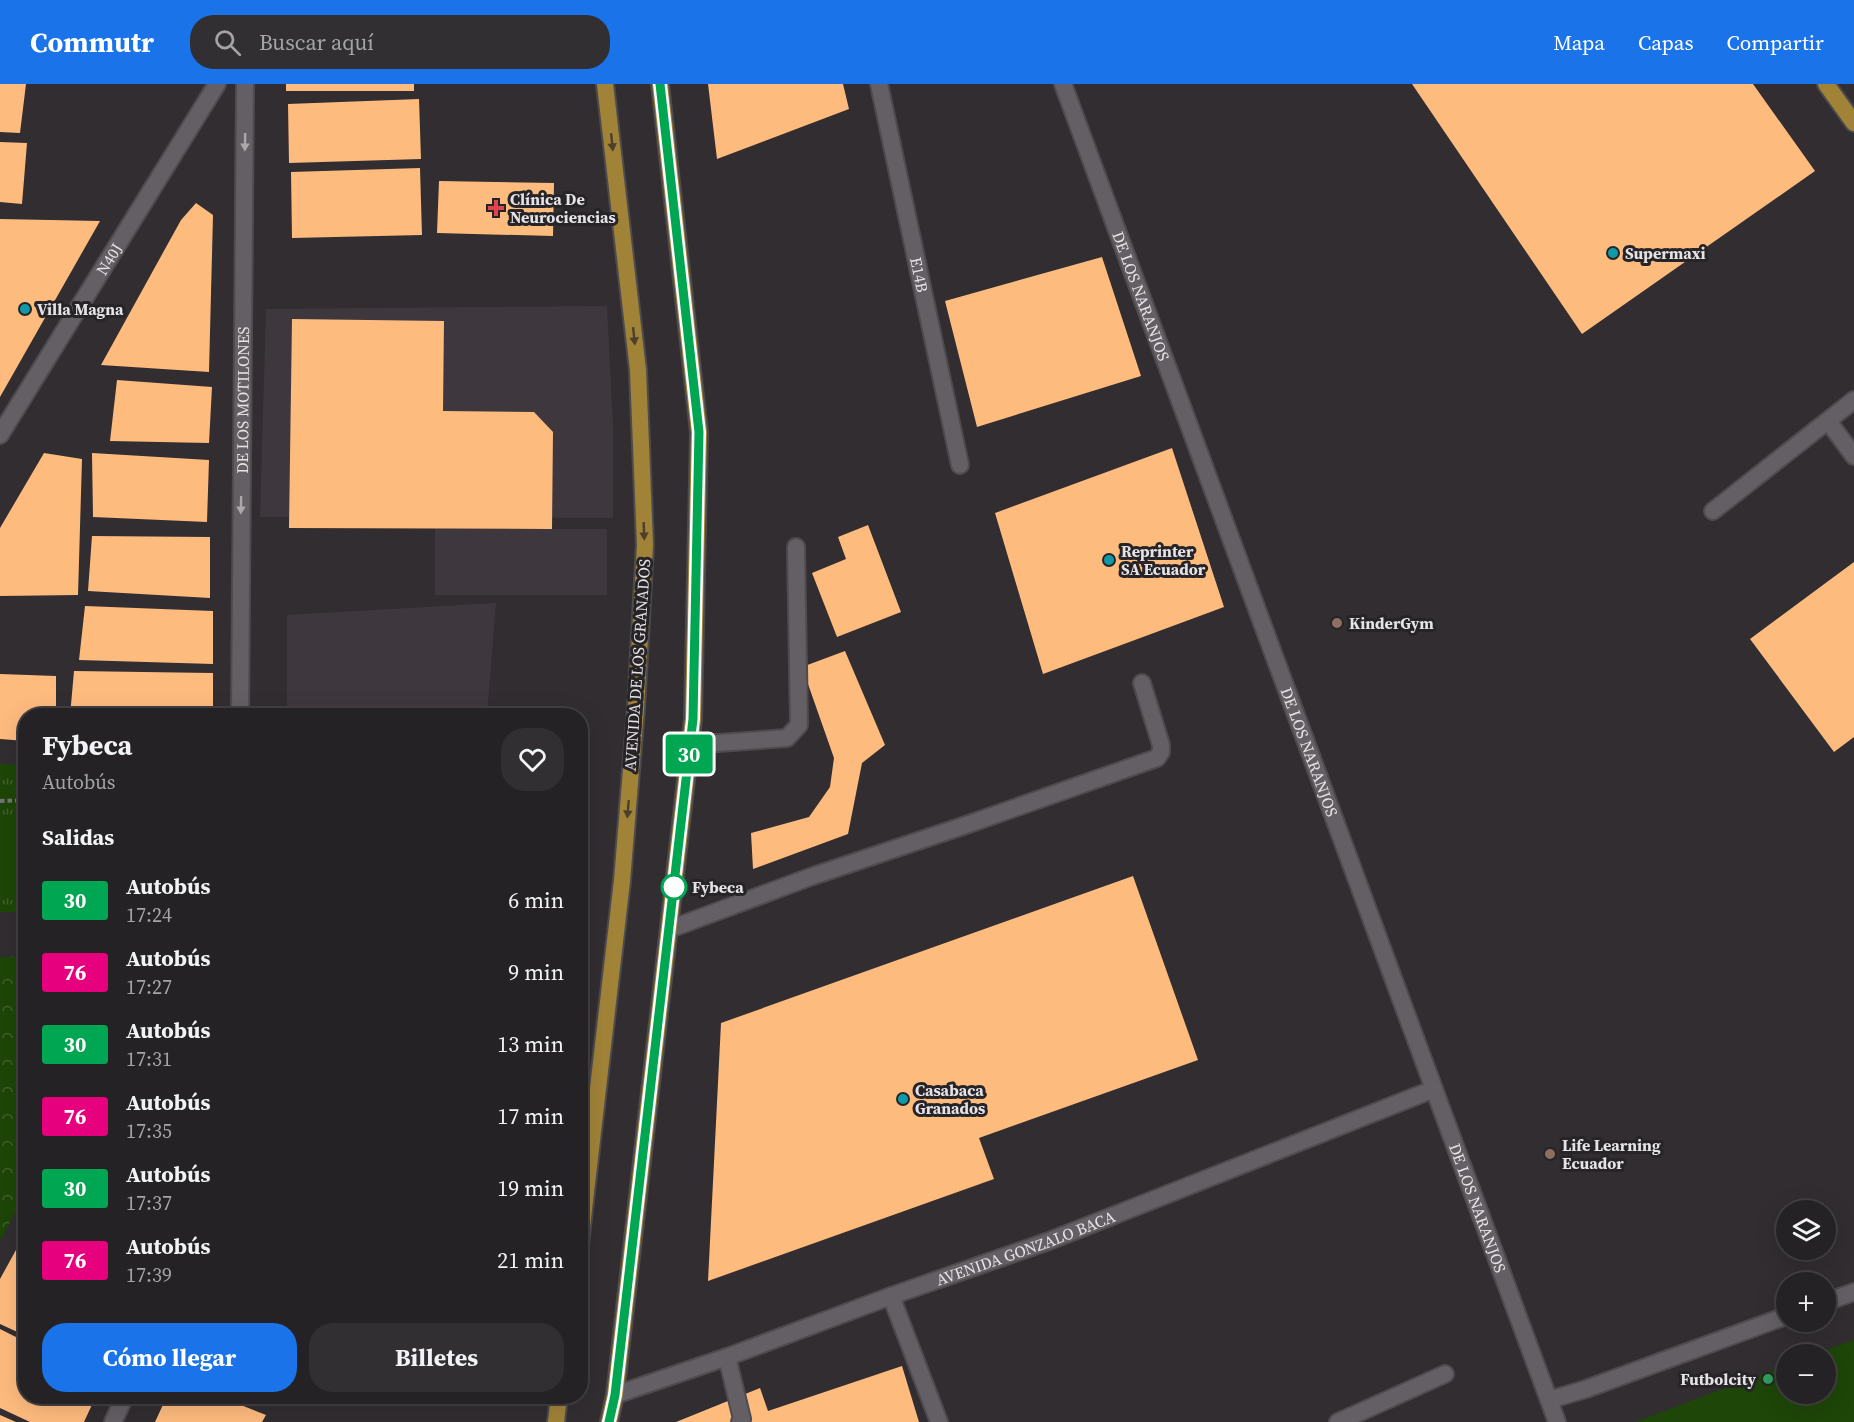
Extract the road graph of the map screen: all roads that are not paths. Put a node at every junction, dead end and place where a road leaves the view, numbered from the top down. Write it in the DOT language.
graph roads {
  1 [pos="217,84"];
  2 [pos="245,84"];
  3 [pos="605,84"];
  4 [pos="660,84"];
  5 [pos="879,84"];
  6 [pos="1063,84"];
  7 [pos="1826,84"];
  8 [pos="1854,123"];
  9 [pos="1854,400"];
  10 [pos="1828,421"];
  11 [pos="0,435"];
  12 [pos="1854,456"];
  13 [pos="960,465"];
  14 [pos="1713,511"];
  15 [pos="796,547"];
  16 [pos="1142,683"];
  17 [pos="240,708"];
  18 [pos="690,745"];
  19 [pos="670,929"];
  20 [pos="1434,1089"];
  21 [pos="588,1175"];
  22 [pos="1854,1292"];
  23 [pos="891,1296"];
  24 [pos="1836,1298"];
  25 [pos="1776,1320"];
  26 [pos="727,1357"];
  27 [pos="1445,1374"];
  28 [pos="615,1395"];
  29 [pos="1549,1400"];
  30 [pos="121,1404"];
  31 [pos="558,1404"];
  32 [pos="113,1422"];
  33 [pos="556,1422"];
  34 [pos="609,1422"];
  35 [pos="740,1422"];
  36 [pos="939,1422"];
  37 [pos="1338,1422"];
  38 [pos="1557,1422"];
  1 -- 11 [label="street, N40J"];
  2 -- 17 [label="street, DE LOS MOTILONES, one-way"];
  3 -- 21 [label="main road, AVENIDA DE LOS GRANADOS, one-way"];
  4 -- 18 [label="main road"];
  5 -- 13 [label="street, E14B"];
  6 -- 20 [label="street, DE LOS NARANJOS"];
  7 -- 8 [label="main road"];
  9 -- 10 [label="street"];
  10 -- 12 [label="street"];
  10 -- 14 [label="street"];
  15 -- 18 [label="street"];
  16 -- 19 [label="street"];
  18 -- 19 [label="main road"];
  19 -- 28 [label="main road"];
  20 -- 23 [label="street, AVENIDA GONZALO BACA"];
  20 -- 29 [label="street, DE LOS NARANJOS"];
  22 -- 24 [label="street"];
  23 -- 26 [label="street, AVENIDA GONZALO BACA"];
  23 -- 36 [label="street"];
  25 -- 29 [label="street"];
  26 -- 28 [label="street, AVENIDA GONZALO BACA"];
  26 -- 35 [label="street"];
  27 -- 37 [label="street"];
  28 -- 34 [label="main road"];
  29 -- 38 [label="street, DE LOS NARANJOS"];
  30 -- 32 [label="street"];
  31 -- 33 [label="main road"];
}
